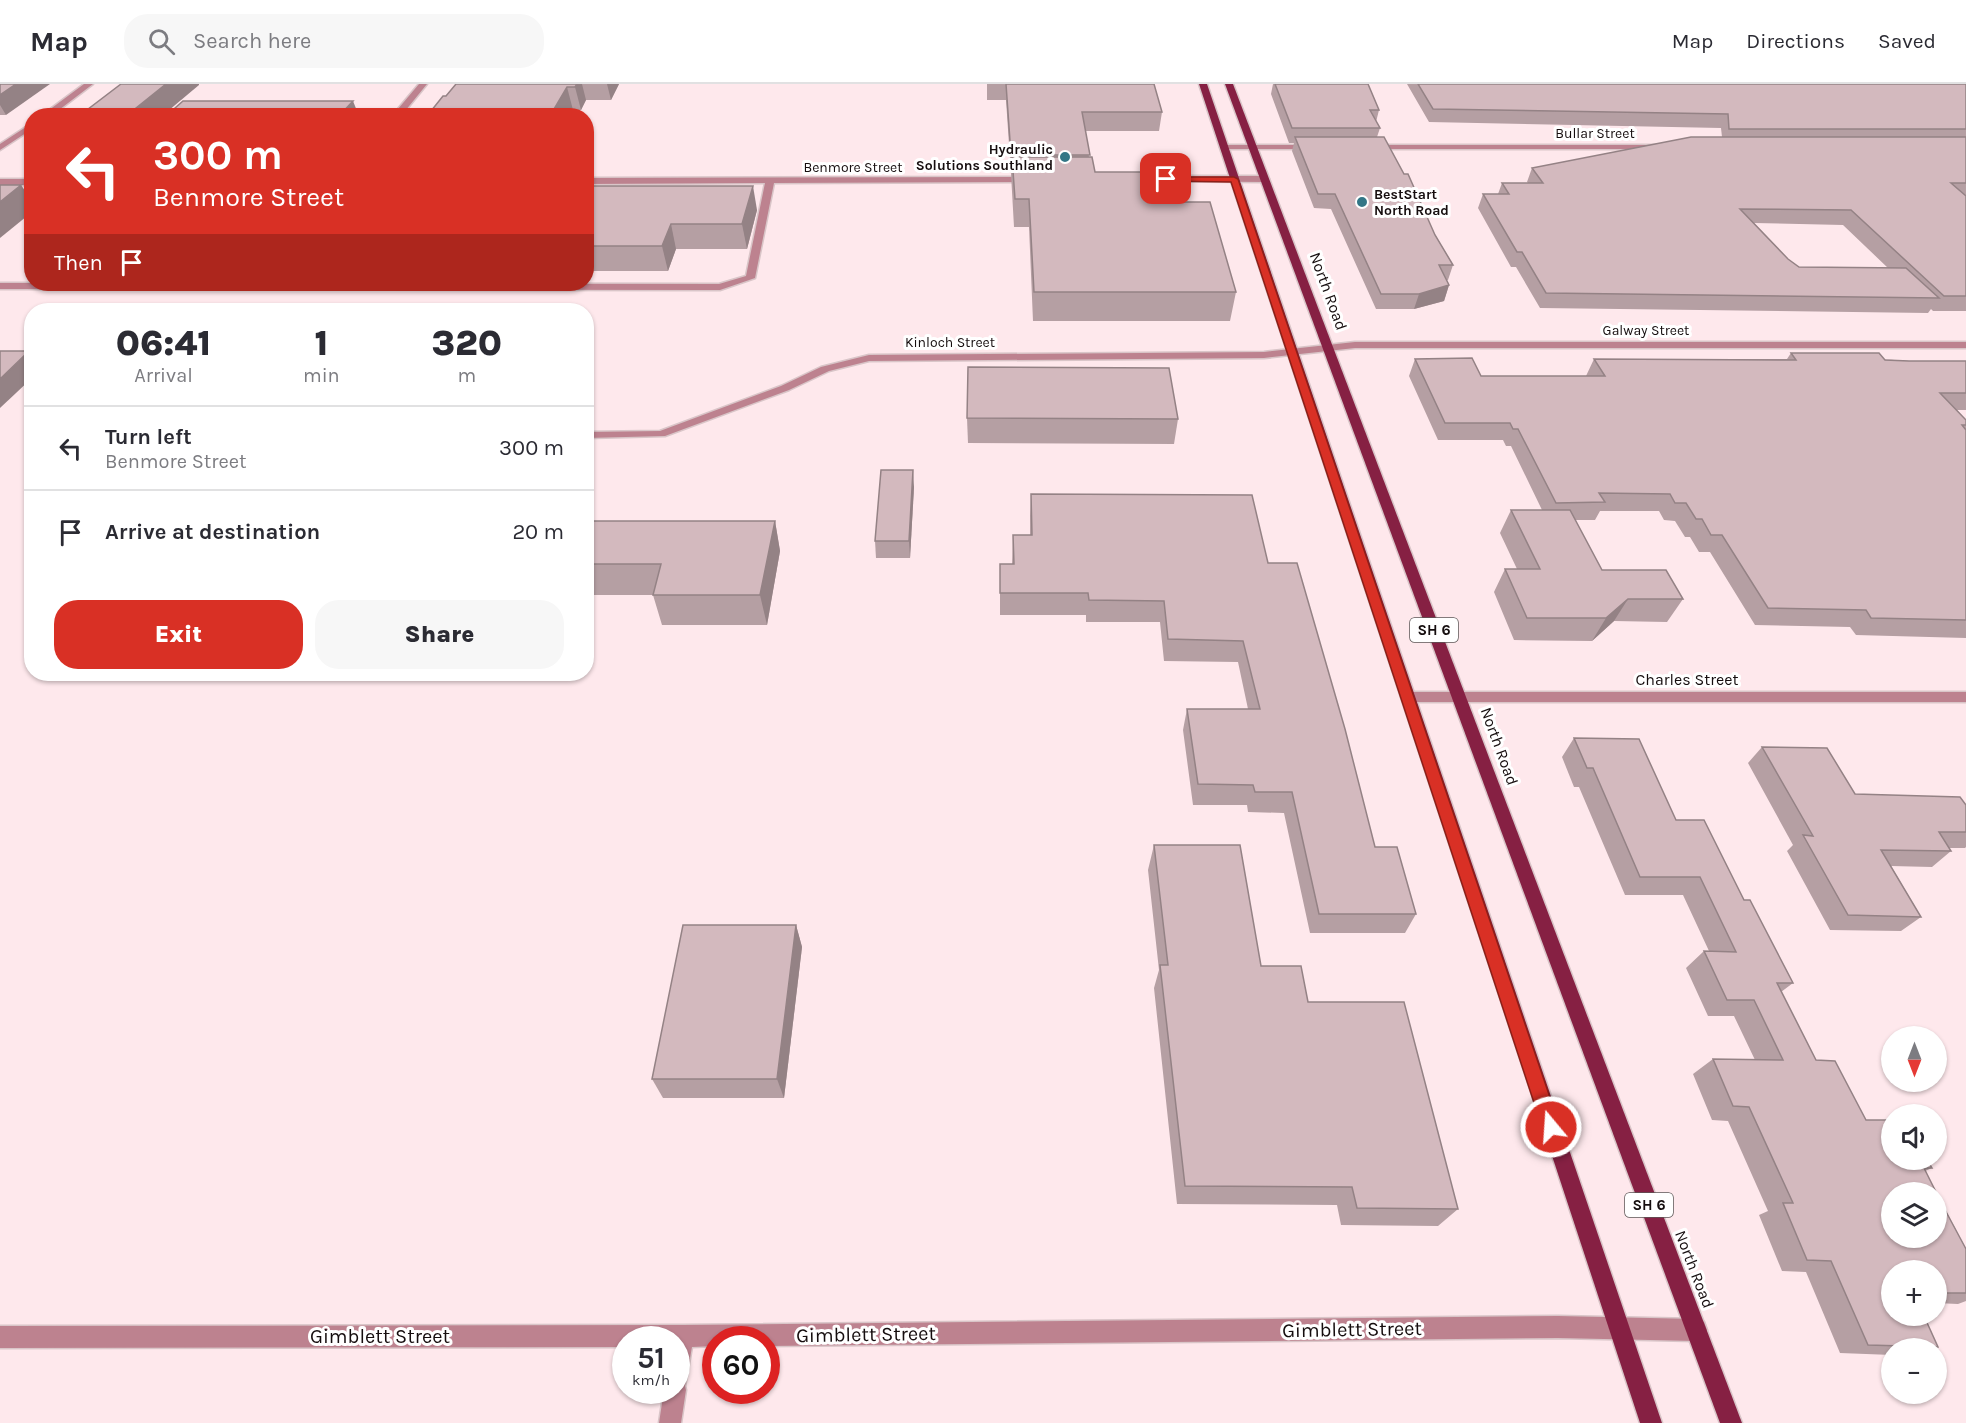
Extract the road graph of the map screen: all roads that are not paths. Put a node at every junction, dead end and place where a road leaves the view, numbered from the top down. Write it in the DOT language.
graph roads {
  1 [pos="89,84"];
  2 [pos="423,84"];
  3 [pos="1203,84"];
  4 [pos="1229,84"];
  5 [pos="56,108"];
  6 [pos="403,108"];
  7 [pos="24,131"];
  8 [pos="1224,147"];
  9 [pos="1252,147"];
  10 [pos="1324,147"];
  11 [pos="1360,147"];
  12 [pos="1669,147"];
  13 [pos="0,148"];
  14 [pos="1144,179"];
  15 [pos="1234,179"];
  16 [pos="1264,179"];
  17 [pos="770,180"];
  18 [pos="1041,180"];
  19 [pos="594,181"];
  20 [pos="0,182"];
  21 [pos="24,182"];
  22 [pos="0,286"];
  23 [pos="24,286"];
  24 [pos="594,287"];
  25 [pos="1966,345"];
  26 [pos="1327,348"];
  27 [pos="1292,352"];
  28 [pos="594,435"];
  29 [pos="1408,697"];
  30 [pos="1459,697"];
  31 [pos="1966,697"];
  32 [pos="1618,1329"];
  33 [pos="1695,1330"];
  34 [pos="612,1336"];
  35 [pos="690,1336"];
  36 [pos="0,1337"];
  37 [pos="673,1404"];
  38 [pos="670,1423"];
  39 [pos="1652,1423"];
  40 [pos="1731,1423"];
  1 -- 5 [label="street"];
  2 -- 6 [label="street"];
  3 -- 8 [label="main road, SH 6"];
  4 -- 9 [label="main road, North Road / SH 6"];
  7 -- 13 [label="street"];
  8 -- 9 [label="street"];
  8 -- 15 [label="main road, SH 6"];
  9 -- 10 [label="street"];
  9 -- 16 [label="main road, North Road / SH 6"];
  11 -- 12 [label="street, Bullar Street"];
  14 -- 15 [label="street"];
  15 -- 16 [label="street"];
  15 -- 27 [label="main road, SH 6"];
  16 -- 26 [label="main road, North Road / SH 6"];
  17 -- 18 [label="street, Benmore Street"];
  17 -- 19 [label="street, Benmore Street"];
  17 -- 24 [label="street"];
  20 -- 21 [label="street"];
  22 -- 23 [label="street"];
  25 -- 26 [label="street, Galway Street"];
  26 -- 27 [label="street, Kinloch Street"];
  26 -- 30 [label="main road, North Road / SH 6"];
  27 -- 28 [label="street, Kinloch Street"];
  27 -- 29 [label="main road, SH 6"];
  29 -- 30 [label="street, Charles Street"];
  29 -- 32 [label="main road, SH 6"];
  30 -- 31 [label="street, Charles Street"];
  30 -- 33 [label="main road, North Road / SH 6"];
  32 -- 33 [label="street, Gimblett Street"];
  32 -- 35 [label="street, Gimblett Street"];
  32 -- 39 [label="main road, SH 6"];
  33 -- 40 [label="main road, North Road / SH 6"];
  34 -- 36 [label="street, Gimblett Street"];
  37 -- 38 [label="street"];
}
